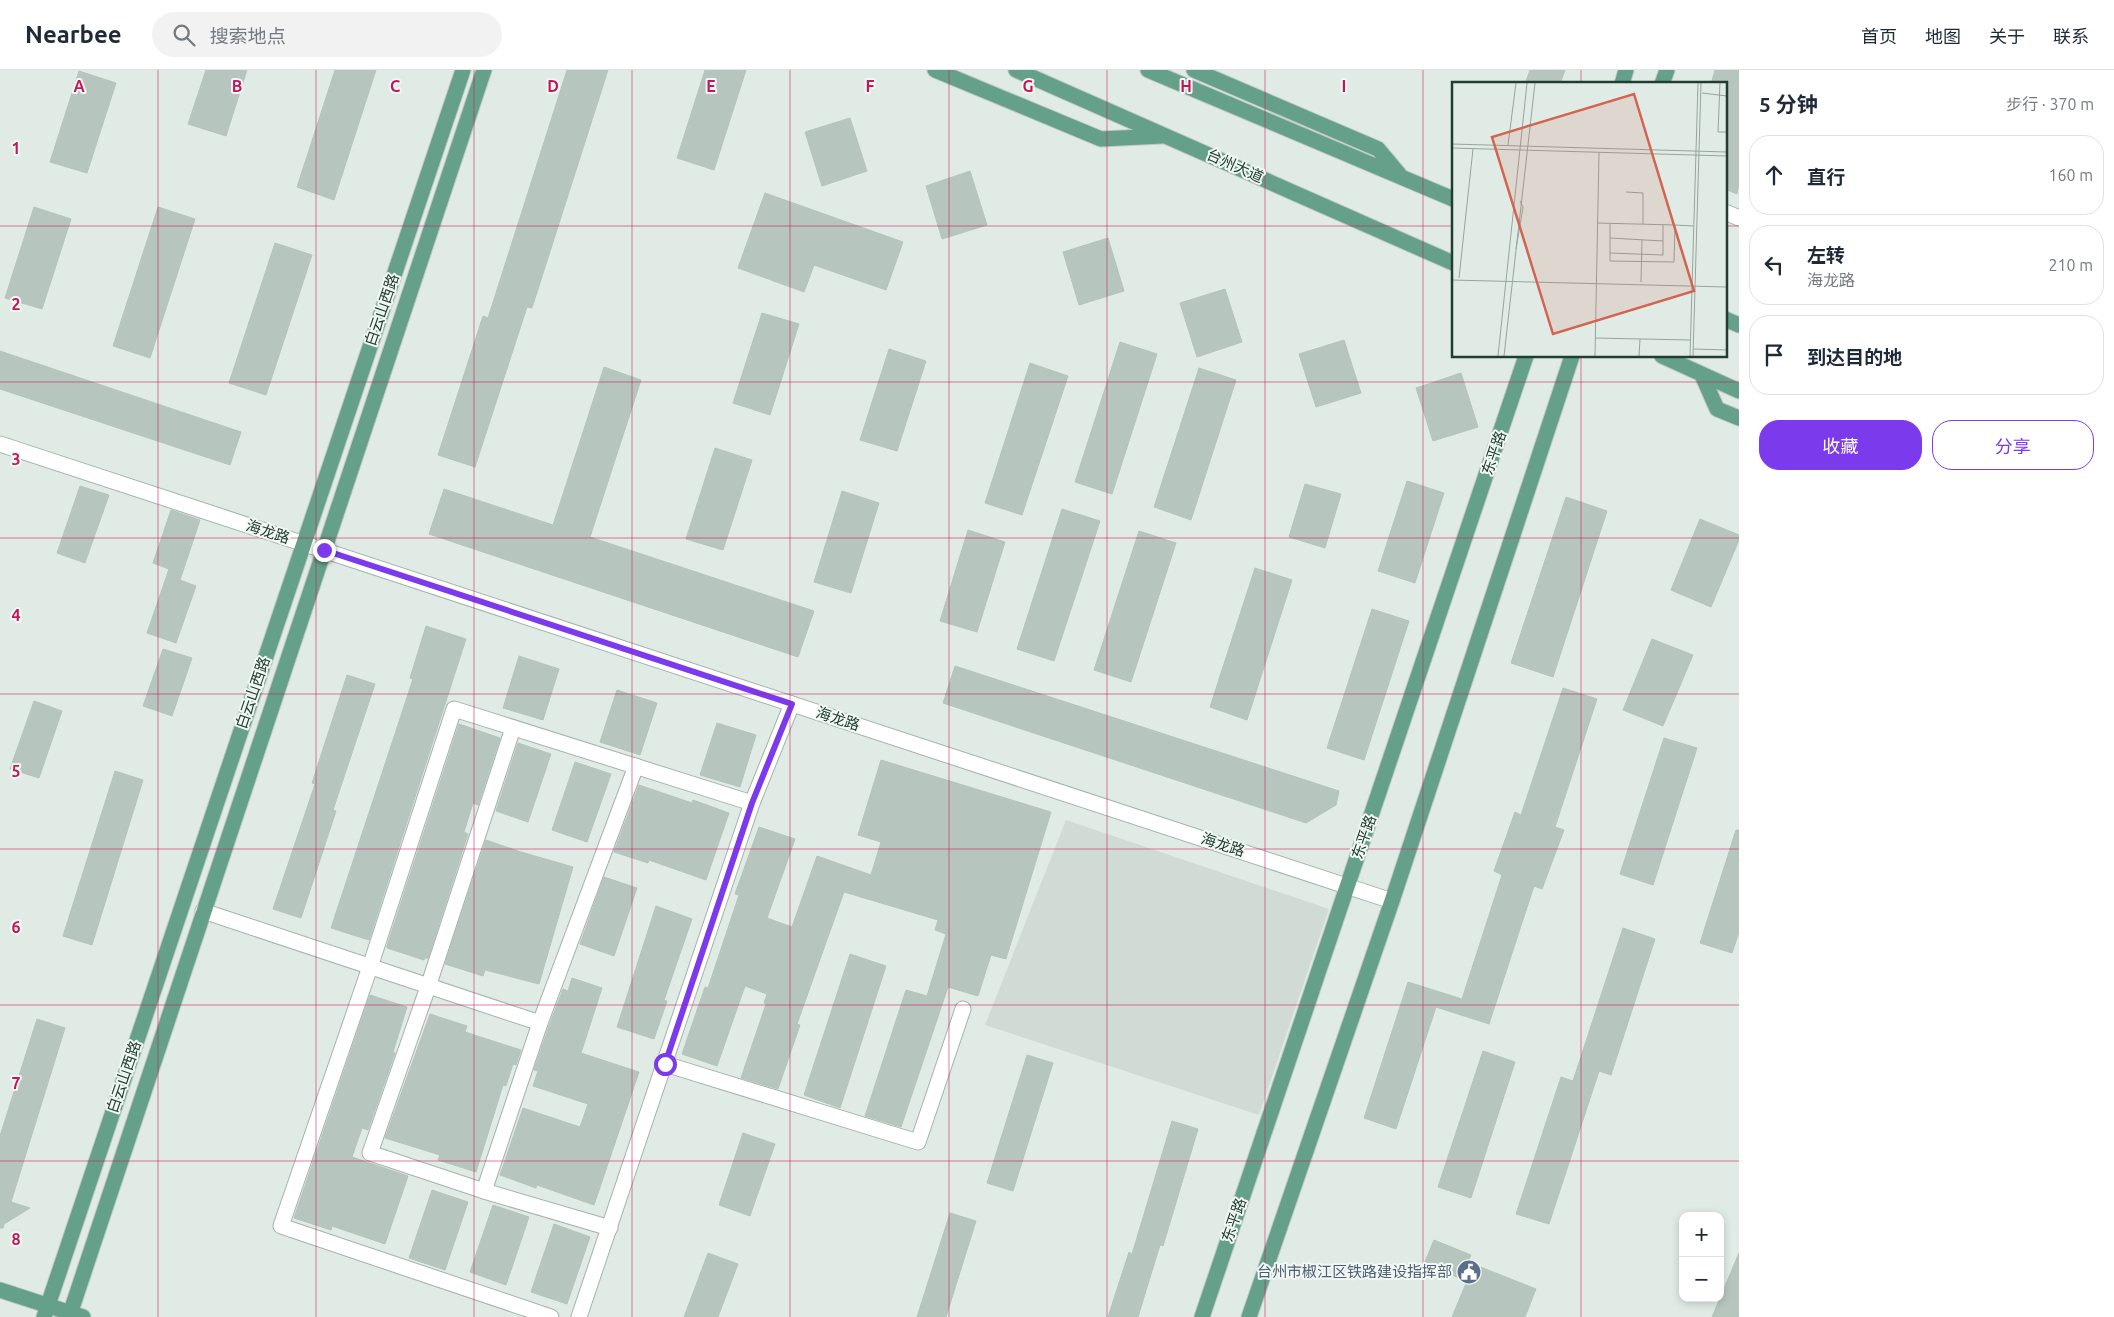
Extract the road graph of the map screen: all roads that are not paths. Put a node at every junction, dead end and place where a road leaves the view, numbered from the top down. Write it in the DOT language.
graph roads {
  1 [pos="463,70"];
  2 [pos="484,70"];
  3 [pos="935,70"];
  4 [pos="1016,70"];
  5 [pos="1148,70"];
  6 [pos="1194,70"];
  7 [pos="1165,136"];
  8 [pos="1401,177"];
  9 [pos="1452,199"];
  10 [pos="1726,212"];
  11 [pos="1739,218"];
  12 [pos="1452,263"];
  13 [pos="1726,319"];
  14 [pos="1739,325"];
  15 [pos="1525,358"];
  16 [pos="1571,358"];
  17 [pos="1666,358"];
  18 [pos="1702,374"];
  19 [pos="1739,391"];
  20 [pos="1739,418"];
  21 [pos="0,444"];
  22 [pos="304,543"];
  23 [pos="324,550"];
  24 [pos="792,704"];
  25 [pos="513,728"];
  26 [pos="636,766"];
  27 [pos="752,803"];
  28 [pos="1347,886"];
  29 [pos="1392,901"];
  30 [pos="203,912"];
  31 [pos="370,967"];
  32 [pos="428,986"];
  33 [pos="963,1009"];
  34 [pos="540,1023"];
  35 [pos="665,1064"];
  36 [pos="484,1191"];
  37 [pos="610,1228"];
  38 [pos="0,1290"];
  39 [pos="46,1311"];
  40 [pos="74,1316"];
  41 [pos="551,1317"];
  42 [pos="579,1317"];
  43 [pos="1202,1317"];
  44 [pos="1249,1317"];
  1 -- 22 [label="main road, 白云山西路"];
  2 -- 23 [label="main road, 白云山西路"];
  3 -- 7 [label="main road"];
  4 -- 7 [label="main road, 台州大道"];
  5 -- 8 [label="main road"];
  6 -- 8 [label="main road"];
  7 -- 12 [label="main road, 台州大道"];
  8 -- 9 [label="main road"];
  10 -- 11 [label="street"];
  13 -- 14 [label="main road"];
  15 -- 28 [label="main road, 东平路"];
  16 -- 29 [label="main road"];
  17 -- 18 [label="main road"];
  18 -- 19 [label="main road"];
  18 -- 20 [label="main road"];
  21 -- 22 [label="street, 海龙路"];
  22 -- 23 [label="street, 海龙路"];
  22 -- 39 [label="main road, 白云山西路"];
  23 -- 24 [label="street, 海龙路"];
  23 -- 30 [label="main road, 白云山西路"];
  24 -- 27 [label="street"];
  24 -- 28 [label="street, 海龙路"];
  25 -- 26 [label="street"];
  25 -- 31 [label="street"];
  25 -- 32 [label="street"];
  26 -- 27 [label="street"];
  26 -- 34 [label="street"];
  27 -- 35 [label="street"];
  28 -- 29 [label="street, 海龙路"];
  28 -- 43 [label="main road, 东平路"];
  29 -- 44 [label="main road"];
  30 -- 31 [label="street"];
  30 -- 40 [label="main road, 白云山西路"];
  31 -- 32 [label="street"];
  31 -- 41 [label="street"];
  32 -- 34 [label="street"];
  32 -- 36 [label="street"];
  33 -- 35 [label="street"];
  34 -- 36 [label="street"];
  35 -- 37 [label="street"];
  36 -- 37 [label="street"];
  37 -- 42 [label="street"];
  38 -- 39 [label="main road"];
  39 -- 40 [label="main road"];
}
